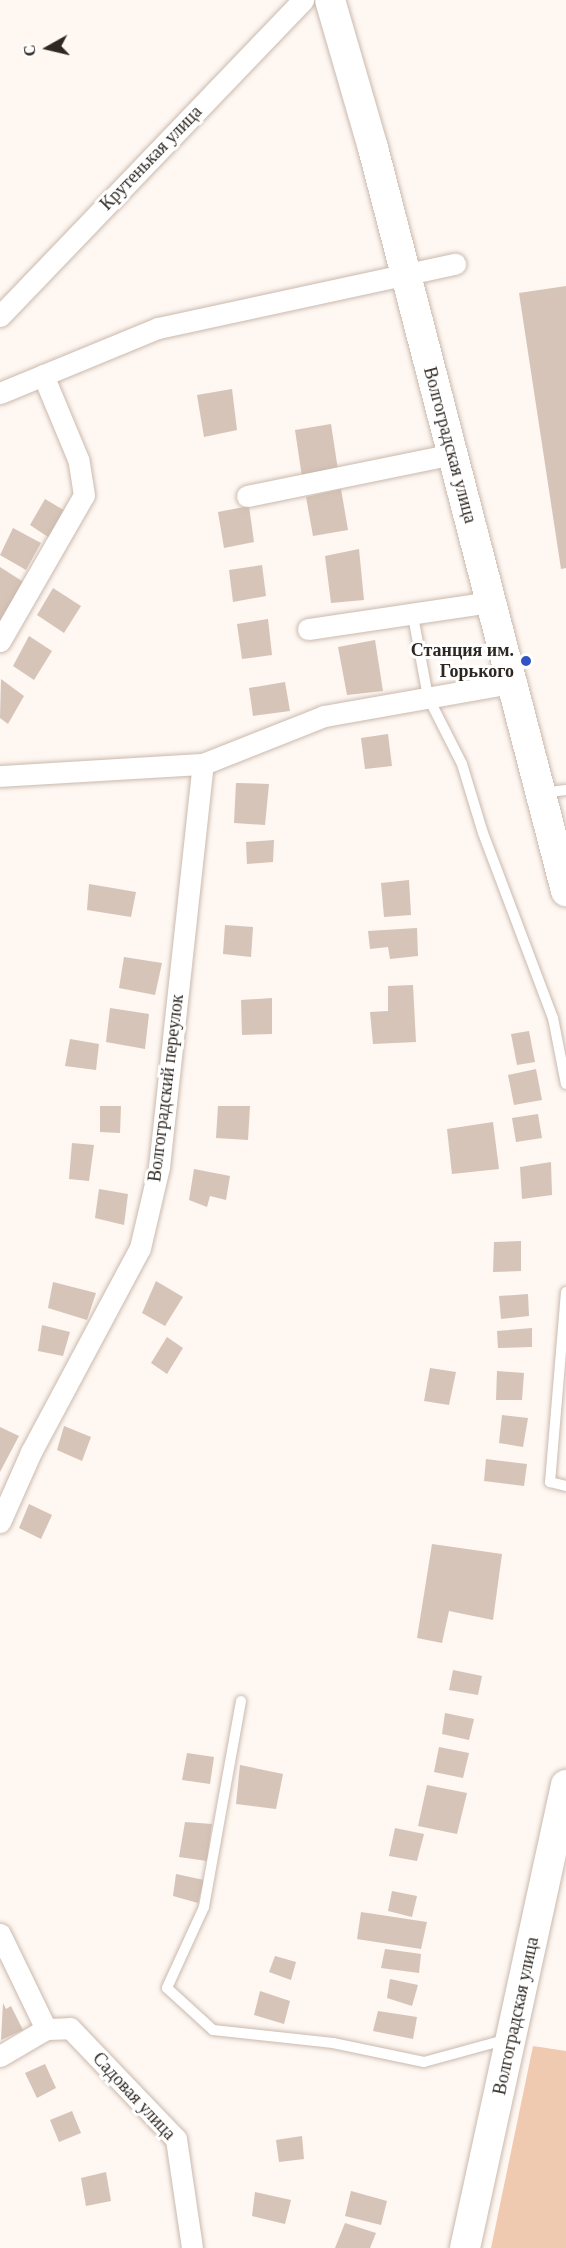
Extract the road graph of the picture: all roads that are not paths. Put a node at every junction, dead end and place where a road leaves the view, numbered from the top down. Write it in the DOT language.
graph roads {
  1 [pos="303,0"];
  2 [pos="330,0"];
  3 [pos="455,264"];
  4 [pos="406,275"];
  5 [pos="0,316"];
  6 [pos="43,375"];
  7 [pos="0,393"];
  8 [pos="453,454"];
  9 [pos="247,496"];
  10 [pos="491,602"];
  11 [pos="413,616"];
  12 [pos="308,629"];
  13 [pos="0,641"];
  14 [pos="512,683"];
  15 [pos="428,698"];
  16 [pos="203,764"];
  17 [pos="0,776"];
  18 [pos="553,791"];
  19 [pos="566,891"];
  20 [pos="566,1084"];
  21 [pos="566,1292"];
  22 [pos="566,1485"];
  23 [pos="0,1522"];
  24 [pos="241,1701"];
  25 [pos="566,1785"];
  26 [pos="0,1934"];
  27 [pos="46,2029"];
  28 [pos="511,2038"];
  29 [pos="0,2056"];
  30 [pos="192,2248"];
  31 [pos="465,2248"];
  1 -- 5 [label="street, Крутенькая улица"];
  2 -- 4 [label="main road, Волгоградская улица"];
  3 -- 4 [label="street"];
  4 -- 6 [label="street"];
  4 -- 8 [label="main road, Волгоградская улица"];
  6 -- 7 [label="street"];
  6 -- 13 [label="street"];
  8 -- 9 [label="street"];
  8 -- 10 [label="main road, Волгоградская улица"];
  10 -- 11 [label="street"];
  10 -- 14 [label="main road, Волгоградская улица"];
  11 -- 12 [label="street"];
  11 -- 15 [label="lane"];
  14 -- 15 [label="street"];
  14 -- 18 [label="main road, Волгоградская улица"];
  15 -- 16 [label="street"];
  15 -- 20 [label="lane"];
  16 -- 17 [label="street"];
  16 -- 23 [label="street, Волгоградский переулок"];
  18 -- 19 [label="main road, Волгоградская улица"];
  21 -- 22 [label="lane"];
  24 -- 28 [label="lane"];
  25 -- 28 [label="main road, Волгоградская улица"];
  26 -- 27 [label="street"];
  27 -- 29 [label="street"];
  27 -- 30 [label="street, Садовая улица"];
  28 -- 31 [label="main road, Волгоградская улица"];
}
